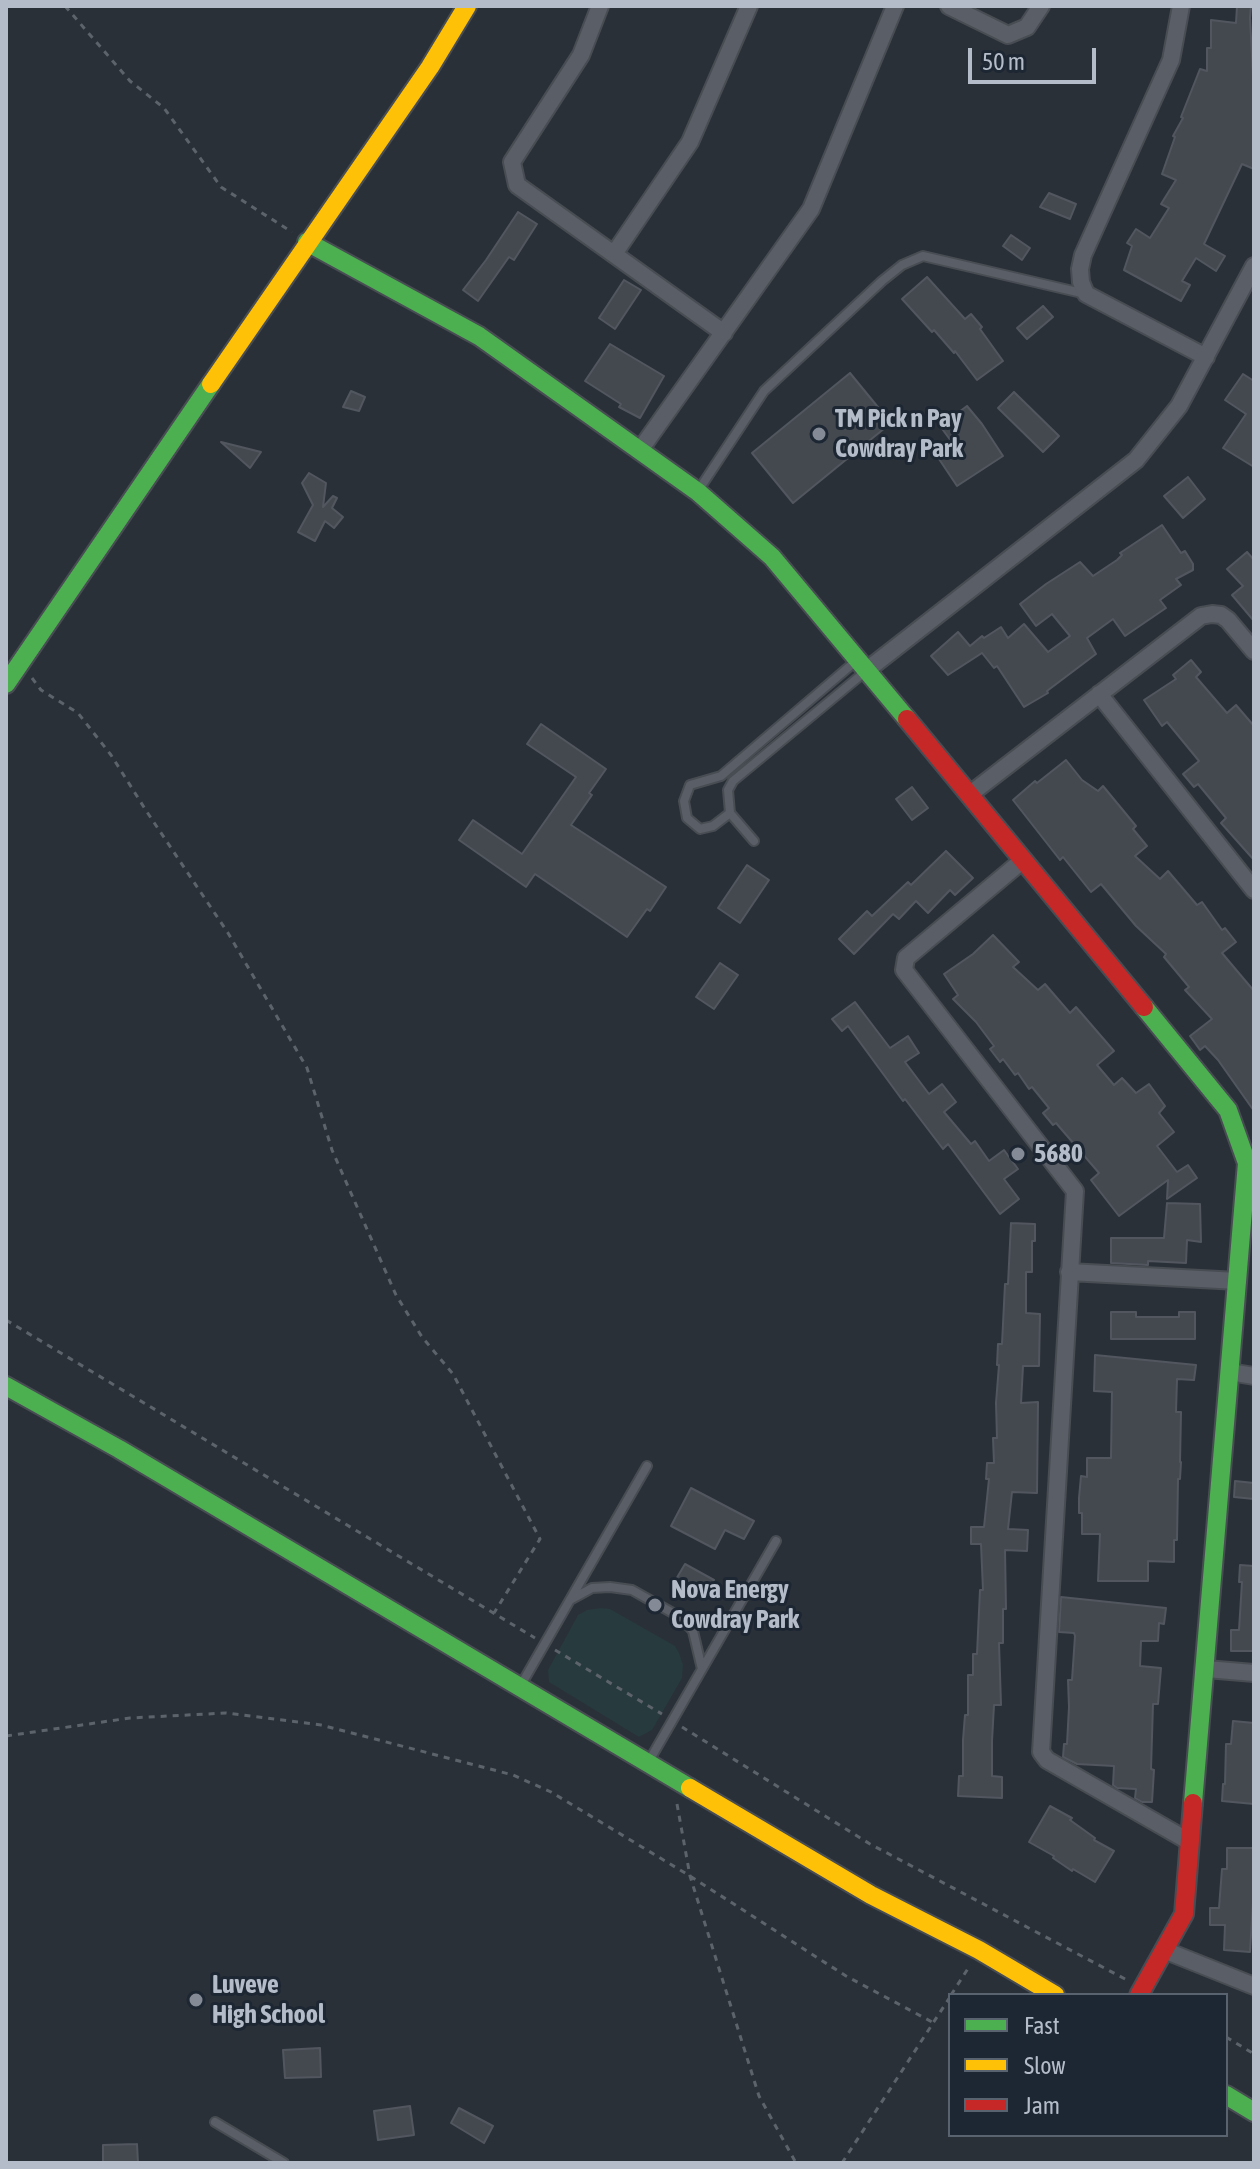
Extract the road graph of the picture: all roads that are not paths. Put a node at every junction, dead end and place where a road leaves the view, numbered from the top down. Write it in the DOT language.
graph roads {
  1 [pos="467,6"];
  2 [pos="600,6"];
  3 [pos="749,6"];
  4 [pos="895,6"];
  5 [pos="949,6"];
  6 [pos="1041,6"];
  7 [pos="1181,6"];
  8 [pos="307,242"];
  9 [pos="614,254"];
  10 [pos="1254,266"];
  11 [pos="1086,294"];
  12 [pos="724,333"];
  13 [pos="1206,357"];
  14 [pos="640,450"];
  15 [pos="698,492"];
  16 [pos="1254,651"];
  17 [pos="862,665"];
  18 [pos="6,684"];
  19 [pos="1099,694"];
  20 [pos="969,795"];
  21 [pos="730,813"];
  22 [pos="754,841"];
  23 [pos="1023,860"];
  24 [pos="1254,890"];
  25 [pos="1248,1231"];
  26 [pos="1069,1272"];
  27 [pos="1238,1281"];
  28 [pos="1230,1372"];
  29 [pos="1254,1376"];
  30 [pos="6,1386"];
  31 [pos="647,1466"];
  32 [pos="776,1541"];
  33 [pos="570,1600"];
  34 [pos="702,1669"];
  35 [pos="1206,1669"];
  36 [pos="1254,1673"];
  37 [pos="520,1686"];
  38 [pos="648,1762"];
  39 [pos="1190,1842"];
  40 [pos="1164,1950"];
  41 [pos="1254,1986"];
  42 [pos="1141,1992"];
  43 [pos="1052,1993"];
  44 [pos="1228,2096"];
  45 [pos="1254,2112"];
  46 [pos="215,2122"];
  47 [pos="284,2163"];
  1 -- 8 [label="street"];
  2 -- 9 [label="street"];
  3 -- 9 [label="street"];
  4 -- 12 [label="street"];
  5 -- 6 [label="street"];
  7 -- 11 [label="street"];
  8 -- 14 [label="street"];
  8 -- 18 [label="street"];
  9 -- 12 [label="street"];
  10 -- 13 [label="street"];
  11 -- 13 [label="street"];
  11 -- 15 [label="lane"];
  12 -- 14 [label="street"];
  13 -- 17 [label="street"];
  14 -- 15 [label="street"];
  15 -- 17 [label="street"];
  16 -- 19 [label="street"];
  17 -- 20 [label="street"];
  17 -- 21 [label="lane"];
  17 -- 21 [label="lane"];
  19 -- 20 [label="street"];
  19 -- 24 [label="street"];
  20 -- 23 [label="street"];
  21 -- 22 [label="lane"];
  23 -- 25 [label="street"];
  23 -- 26 [label="street"];
  25 -- 27 [label="street"];
  26 -- 27 [label="street"];
  26 -- 39 [label="street"];
  27 -- 28 [label="street"];
  28 -- 29 [label="street"];
  28 -- 35 [label="street"];
  30 -- 37 [label="street"];
  31 -- 33 [label="lane"];
  32 -- 34 [label="lane"];
  33 -- 34 [label="lane"];
  33 -- 37 [label="lane"];
  34 -- 38 [label="lane"];
  35 -- 36 [label="street"];
  35 -- 39 [label="street"];
  37 -- 38 [label="street"];
  38 -- 43 [label="street"];
  39 -- 40 [label="street"];
  40 -- 41 [label="street"];
  40 -- 42 [label="street"];
  44 -- 45 [label="street"];
  46 -- 47 [label="lane"];
}
